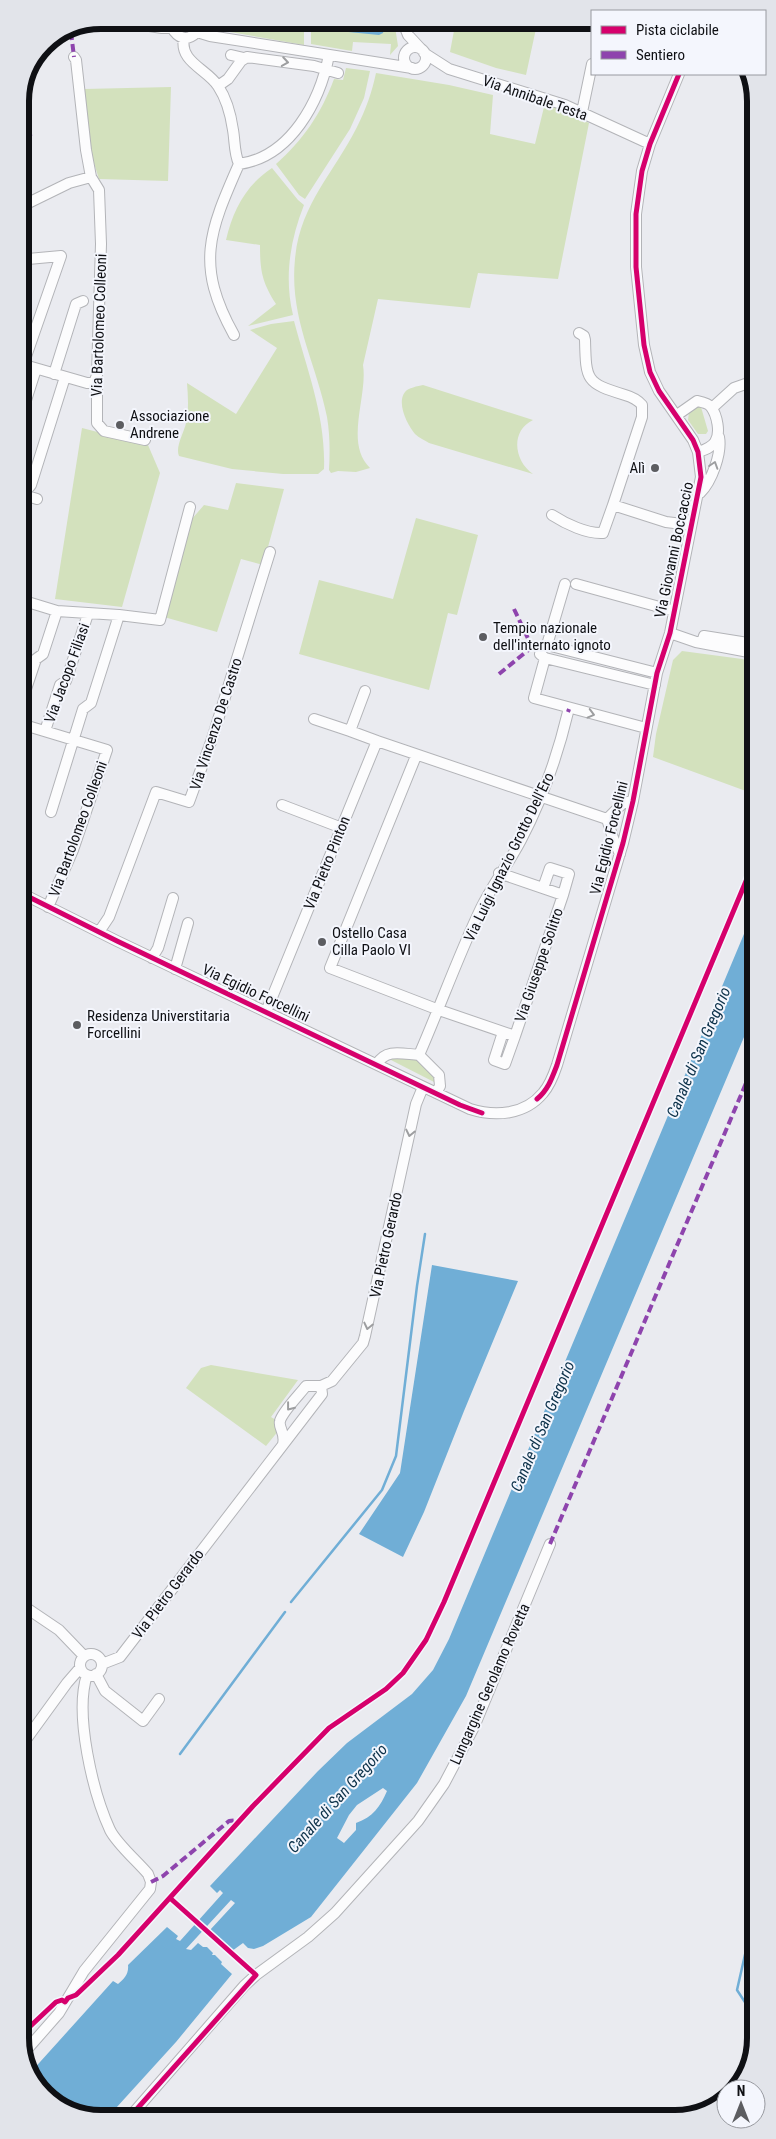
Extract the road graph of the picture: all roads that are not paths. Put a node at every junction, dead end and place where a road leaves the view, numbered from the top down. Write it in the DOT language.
graph roads {
  1 [pos="176,29"];
  2 [pos="197,29"];
  3 [pos="405,29"];
  4 [pos="197,32"];
  5 [pos="408,36"];
  6 [pos="184,38"];
  7 [pos="423,51"];
  8 [pos="405,52"];
  9 [pos="231,55"];
  10 [pos="329,55"];
  11 [pos="74,57"];
  12 [pos="244,58"];
  13 [pos="391,64"];
  14 [pos="445,67"];
  15 [pos="415,68"];
  16 [pos="326,69"];
  17 [pos="591,69"];
  18 [pos="338,73"];
  19 [pos="679,75"];
  20 [pos="218,86"];
  21 [pos="582,112"];
  22 [pos="650,144"];
  23 [pos="239,164"];
  24 [pos="91,177"];
  25 [pos="29,203"];
  26 [pos="29,259"];
  27 [pos="83,301"];
  28 [pos="580,333"];
  29 [pos="234,335"];
  30 [pos="29,345"];
  31 [pos="29,367"];
  32 [pos="36,369"];
  33 [pos="54,374"];
  34 [pos="65,377"];
  35 [pos="94,383"];
  36 [pos="747,383"];
  37 [pos="29,391"];
  38 [pos="712,408"];
  39 [pos="677,415"];
  40 [pos="718,431"];
  41 [pos="145,440"];
  42 [pos="698,452"];
  43 [pos="29,488"];
  44 [pos="697,495"];
  45 [pos="29,498"];
  46 [pos="37,499"];
  47 [pos="613,506"];
  48 [pos="190,507"];
  49 [pos="552,515"];
  50 [pos="690,525"];
  51 [pos="270,552"];
  52 [pos="565,584"];
  53 [pos="576,584"];
  54 [pos="29,603"];
  55 [pos="57,611"];
  56 [pos="674,611"];
  57 [pos="88,614"];
  58 [pos="120,615"];
  59 [pos="670,633"];
  60 [pos="702,642"];
  61 [pos="747,643"];
  62 [pos="547,646"];
  63 [pos="747,652"];
  64 [pos="545,658"];
  65 [pos="657,674"];
  66 [pos="29,680"];
  67 [pos="655,685"];
  68 [pos="364,691"];
  69 [pos="568,712"];
  70 [pos="314,719"];
  71 [pos="29,726"];
  72 [pos="646,728"];
  73 [pos="45,731"];
  74 [pos="350,731"];
  75 [pos="74,740"];
  76 [pos="378,741"];
  77 [pos="107,750"];
  78 [pos="416,756"];
  79 [pos="542,798"];
  80 [pos="633,801"];
  81 [pos="282,805"];
  82 [pos="51,812"];
  83 [pos="607,819"];
  84 [pos="342,828"];
  85 [pos="620,854"];
  86 [pos="500,873"];
  87 [pos="543,888"];
  88 [pos="563,895"];
  89 [pos="29,897"];
  90 [pos="173,898"];
  91 [pos="48,907"];
  92 [pos="188,923"];
  93 [pos="99,932"];
  94 [pos="152,958"];
  95 [pos="175,969"];
  96 [pos="439,1010"];
  97 [pos="266,1012"];
  98 [pos="503,1032"];
  99 [pos="515,1036"];
  100 [pos="419,1055"];
  101 [pos="378,1064"];
  102 [pos="423,1087"];
  103 [pos="436,1094"];
  104 [pos="325,1384"];
  105 [pos="287,1437"];
  106 [pos="550,1544"];
  107 [pos="29,1610"];
  108 [pos="84,1656"];
  109 [pos="102,1664"];
  110 [pos="88,1672"];
  111 [pos="159,1699"];
  112 [pos="29,1735"];
  113 [pos="29,2047"];
  114 [pos="136,2110"];
  1 -- 6 [label="street"];
  2 -- 4 [label="street"];
  3 -- 5 [label="street, Via Annibale Testa"];
  4 -- 6 [label="street"];
  4 -- 10 [label="street, Via Annibale Testa"];
  5 -- 7 [label="street, Via Annibale Testa"];
  5 -- 8 [label="street, Via Annibale Testa"];
  6 -- 20 [label="street"];
  7 -- 8 [label="street"];
  7 -- 14 [label="street, Via Annibale Testa"];
  7 -- 15 [label="street"];
  8 -- 13 [label="street"];
  8 -- 15 [label="street"];
  9 -- 12 [label="street"];
  10 -- 13 [label="street, Via Annibale Testa"];
  10 -- 16 [label="street"];
  11 -- 24 [label="street, Via Bartolomeo Colleoni"];
  12 -- 16 [label="street, one-way"];
  12 -- 20 [label="street"];
  13 -- 15 [label="street, Via Annibale Testa"];
  14 -- 15 [label="street, Via Annibale Testa"];
  14 -- 21 [label="street, Via Annibale Testa"];
  16 -- 18 [label="street"];
  16 -- 23 [label="street"];
  17 -- 21 [label="street"];
  19 -- 22 [label="street, Via Giovanni Boccaccio"];
  20 -- 23 [label="street"];
  21 -- 22 [label="street, Via Annibale Testa"];
  22 -- 39 [label="street, Via Giovanni Boccaccio"];
  23 -- 29 [label="street"];
  24 -- 25 [label="street"];
  24 -- 35 [label="street, Via Bartolomeo Colleoni"];
  26 -- 30 [label="street"];
  27 -- 33 [label="street"];
  28 -- 47 [label="street"];
  31 -- 32 [label="street"];
  32 -- 33 [label="street"];
  32 -- 37 [label="street"];
  33 -- 34 [label="street"];
  34 -- 35 [label="street"];
  34 -- 43 [label="street"];
  35 -- 41 [label="street, Via Bartolomeo Colleoni"];
  36 -- 38 [label="street"];
  38 -- 39 [label="street"];
  38 -- 40 [label="street, Via Giovanni Boccaccio"];
  39 -- 42 [label="street, Via Giovanni Boccaccio"];
  40 -- 42 [label="street"];
  44 -- 40 [label="street, Via Giovanni Boccaccio, one-way"];
  42 -- 44 [label="street, Via Giovanni Boccaccio"];
  44 -- 50 [label="street, Via Giovanni Boccaccio"];
  45 -- 46 [label="street"];
  47 -- 49 [label="street"];
  47 -- 50 [label="street"];
  48 -- 58 [label="street, Via Jacopo Filiasi"];
  50 -- 56 [label="street, Via Giovanni Boccaccio"];
  51 -- 93 [label="street, Via Vincenzo De Castro"];
  52 -- 62 [label="street"];
  53 -- 56 [label="street, Via Giovanni Boccaccio"];
  54 -- 55 [label="street, Via Jacopo Filiasi"];
  55 -- 57 [label="street, Via Jacopo Filiasi"];
  55 -- 66 [label="street, Via Jacopo Filiasi"];
  56 -- 59 [label="street, Via Giovanni Boccaccio"];
  57 -- 58 [label="street, Via Jacopo Filiasi"];
  57 -- 73 [label="street, Via Jacopo Filiasi"];
  58 -- 75 [label="street, Via Jacopo Filiasi"];
  59 -- 60 [label="street"];
  59 -- 65 [label="street, Via Egidio Forcellini"];
  60 -- 61 [label="street"];
  60 -- 63 [label="street"];
  62 -- 64 [label="street"];
  62 -- 65 [label="street"];
  64 -- 67 [label="street"];
  64 -- 72 [label="street, one-way"];
  65 -- 67 [label="street, Via Egidio Forcellini"];
  67 -- 72 [label="street, Via Egidio Forcellini"];
  68 -- 74 [label="street"];
  69 -- 79 [label="street, Via Luigi Ignazio Grotto Dell'Ero"];
  70 -- 74 [label="street"];
  71 -- 73 [label="street, Via Jacopo Filiasi"];
  72 -- 80 [label="street, Via Egidio Forcellini"];
  73 -- 75 [label="street, Via Jacopo Filiasi"];
  74 -- 76 [label="street"];
  75 -- 77 [label="street, Via Jacopo Filiasi"];
  75 -- 82 [label="street, Via Jacopo Filiasi"];
  76 -- 78 [label="street"];
  76 -- 84 [label="street, Via Pietro Pinton"];
  77 -- 91 [label="street, Via Bartolomeo Colleoni"];
  78 -- 79 [label="street"];
  78 -- 96 [label="street, Via Giuseppe Solitro"];
  79 -- 83 [label="street"];
  79 -- 86 [label="street, Via Luigi Ignazio Grotto Dell'Ero"];
  80 -- 83 [label="street"];
  80 -- 85 [label="street, Via Egidio Forcellini"];
  81 -- 84 [label="street"];
  83 -- 85 [label="street"];
  84 -- 97 [label="street, Via Pietro Pinton"];
  85 -- 103 [label="street, Via Egidio Forcellini"];
  86 -- 87 [label="street, Via Giuseppe Solitro"];
  86 -- 96 [label="street, Via Luigi Ignazio Grotto Dell'Ero"];
  87 -- 88 [label="street, Via Giuseppe Solitro"];
  87 -- 88 [label="street, Via Giuseppe Solitro"];
  88 -- 99 [label="street, Via Giuseppe Solitro"];
  89 -- 91 [label="street, Via Egidio Forcellini"];
  90 -- 94 [label="street"];
  91 -- 93 [label="street, Via Egidio Forcellini"];
  92 -- 95 [label="street"];
  93 -- 94 [label="street, Via Egidio Forcellini"];
  94 -- 95 [label="street, Via Egidio Forcellini"];
  95 -- 97 [label="street, Via Egidio Forcellini"];
  96 -- 98 [label="street, Via Giuseppe Solitro"];
  96 -- 100 [label="street, Via Luigi Ignazio Grotto Dell'Ero"];
  97 -- 101 [label="street, Via Egidio Forcellini"];
  98 -- 99 [label="street, Via Giuseppe Solitro"];
  98 -- 99 [label="street, Via Giuseppe Solitro"];
  100 -- 101 [label="street"];
  100 -- 103 [label="street"];
  101 -- 102 [label="street, Via Egidio Forcellini"];
  102 -- 103 [label="street, Via Egidio Forcellini"];
  102 -- 104 [label="street, Via Pietro Gerardo, one-way"];
  104 -- 105 [label="street, Via Pietro Gerardo"];
  104 -- 105 [label="street, Via Pietro Gerardo, one-way"];
  105 -- 109 [label="street, Via Pietro Gerardo"];
  106 -- 114 [label="street, Lungargine Gerolamo Rovetta"];
  107 -- 108 [label="street"];
  108 -- 109 [label="street"];
  108 -- 110 [label="street"];
  109 -- 110 [label="street"];
  110 -- 111 [label="street"];
  110 -- 112 [label="street"];
  110 -- 113 [label="street"];
}
